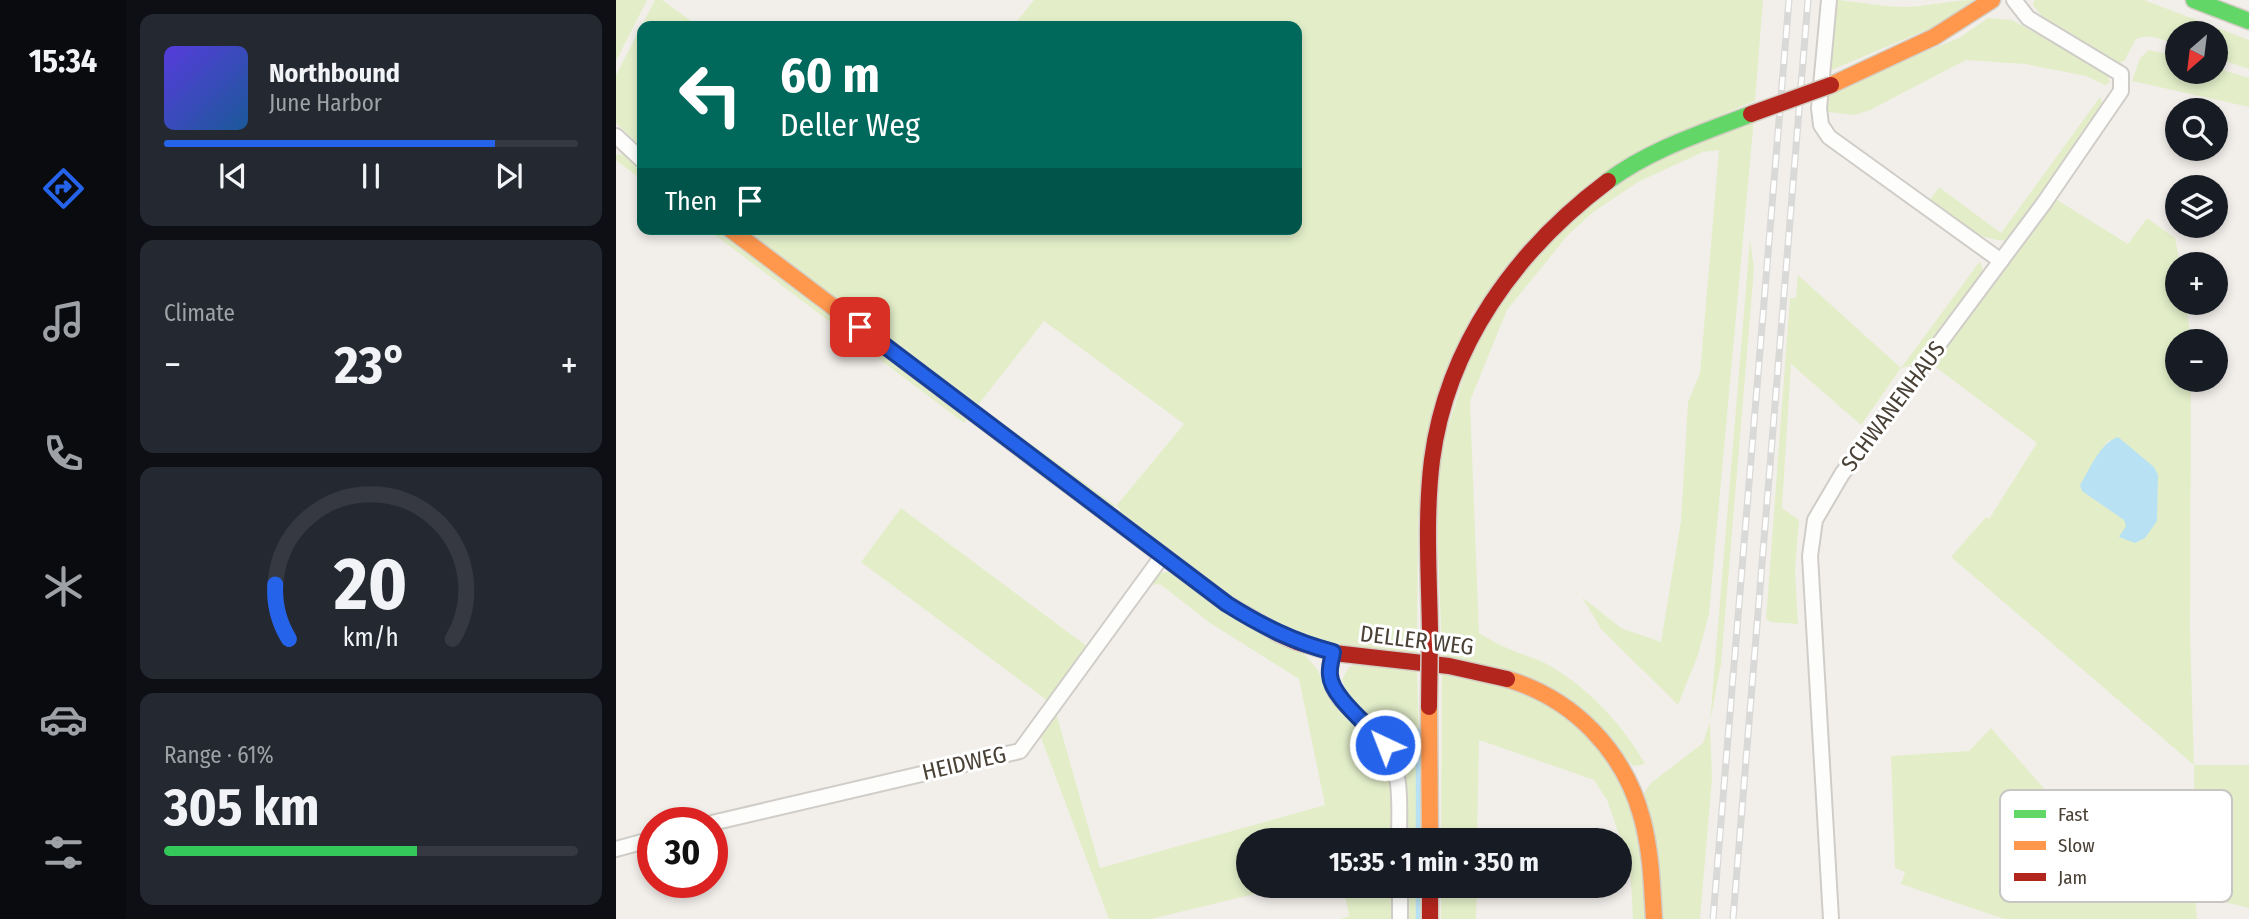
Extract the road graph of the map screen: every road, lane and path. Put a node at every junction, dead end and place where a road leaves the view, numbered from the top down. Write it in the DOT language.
graph roads {
  1 [pos="1829,0"];
  2 [pos="1992,0"];
  3 [pos="2014,0"];
  4 [pos="2194,0"];
  5 [pos="2249,21"];
  6 [pos="616,136"];
  7 [pos="637,155"];
  8 [pos="738,235"];
  9 [pos="2001,261"];
  10 [pos="1163,555"];
  11 [pos="1333,652"];
  12 [pos="728,819"];
  13 [pos="1399,828"];
  14 [pos="1430,828"];
  15 [pos="637,843"];
  16 [pos="616,849"];
  17 [pos="1400,898"];
  18 [pos="1430,898"];
  19 [pos="1400,919"];
  20 [pos="1430,919"];
  21 [pos="1654,919"];
  22 [pos="1831,919"];
  1 -- 9 [label="street"];
  2 -- 14 [label="main road, bridge"];
  3 -- 9 [label="street, SCHWANENHAUS"];
  4 -- 5 [label="main road"];
  6 -- 7 [label="street"];
  8 -- 10 [label="main road, DELLER WEG"];
  9 -- 22 [label="street, SCHWANENHAUS"];
  10 -- 11 [label="main road, DELLER WEG"];
  10 -- 12 [label="street, HEIDWEG"];
  11 -- 13 [label="street"];
  11 -- 21 [label="main road, DELLER WEG"];
  15 -- 16 [label="street"];
  17 -- 19 [label="street"];
  18 -- 20 [label="main road"];
}
